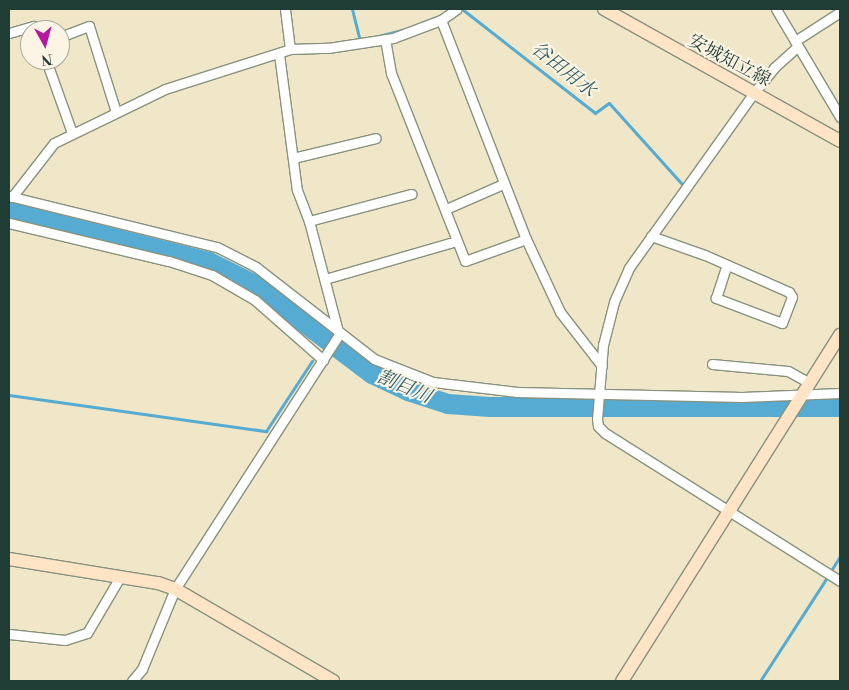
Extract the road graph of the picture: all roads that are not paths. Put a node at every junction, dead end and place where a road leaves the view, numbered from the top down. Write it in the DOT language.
graph roads {
  1 [pos="285,9"];
  2 [pos="457,9"];
  3 [pos="604,9"];
  4 [pos="776,9"];
  5 [pos="840,12"];
  6 [pos="441,20"];
  7 [pos="70,33"];
  8 [pos="385,39"];
  9 [pos="796,44"];
  10 [pos="290,50"];
  11 [pos="279,54"];
  12 [pos="50,70"];
  13 [pos="753,94"];
  14 [pos="116,112"];
  15 [pos="840,117"];
  16 [pos="72,133"];
  17 [pos="376,138"];
  18 [pos="840,141"];
  19 [pos="293,158"];
  20 [pos="503,184"];
  21 [pos="411,194"];
  22 [pos="10,196"];
  23 [pos="446,209"];
  24 [pos="309,221"];
  25 [pos="9,223"];
  26 [pos="651,236"];
  27 [pos="526,239"];
  28 [pos="457,241"];
  29 [pos="727,265"];
  30 [pos="325,279"];
  31 [pos="339,335"];
  32 [pos="840,335"];
  33 [pos="323,360"];
  34 [pos="712,364"];
  35 [pos="602,366"];
  36 [pos="808,388"];
  37 [pos="840,393"];
  38 [pos="598,395"];
  39 [pos="731,512"];
  40 [pos="9,559"];
  41 [pos="120,578"];
  42 [pos="840,581"];
  43 [pos="175,589"];
  44 [pos="9,634"];
  45 [pos="132,681"];
  46 [pos="333,681"];
  47 [pos="622,681"];
  1 -- 10 [label="street"];
  2 -- 6 [label="street"];
  3 -- 13 [label="street, 安城知立線"];
  4 -- 9 [label="street"];
  5 -- 9 [label="street"];
  6 -- 8 [label="street"];
  6 -- 20 [label="street"];
  7 -- 14 [label="street"];
  8 -- 10 [label="street"];
  8 -- 23 [label="street"];
  9 -- 13 [label="street"];
  9 -- 15 [label="street"];
  10 -- 11 [label="street"];
  11 -- 14 [label="street"];
  11 -- 19 [label="street"];
  12 -- 16 [label="street"];
  13 -- 18 [label="street, 安城知立線"];
  13 -- 26 [label="street"];
  14 -- 16 [label="street"];
  16 -- 22 [label="street"];
  17 -- 19 [label="street"];
  19 -- 24 [label="street"];
  20 -- 23 [label="street"];
  20 -- 27 [label="street"];
  21 -- 24 [label="street"];
  22 -- 31 [label="street"];
  23 -- 28 [label="street"];
  24 -- 30 [label="street"];
  25 -- 33 [label="street"];
  26 -- 29 [label="street"];
  26 -- 35 [label="street"];
  27 -- 28 [label="street"];
  27 -- 35 [label="street"];
  28 -- 30 [label="street"];
  29 -- 29 [label="street"];
  30 -- 31 [label="street"];
  31 -- 33 [label="street"];
  31 -- 38 [label="street"];
  32 -- 36 [label="street"];
  33 -- 43 [label="street"];
  34 -- 36 [label="street"];
  35 -- 38 [label="street"];
  36 -- 37 [label="street"];
  36 -- 38 [label="street"];
  36 -- 39 [label="street"];
  38 -- 39 [label="street"];
  39 -- 42 [label="street"];
  39 -- 47 [label="street"];
  40 -- 41 [label="street"];
  41 -- 43 [label="street"];
  41 -- 44 [label="street"];
  43 -- 45 [label="street"];
  43 -- 46 [label="street"];
}
